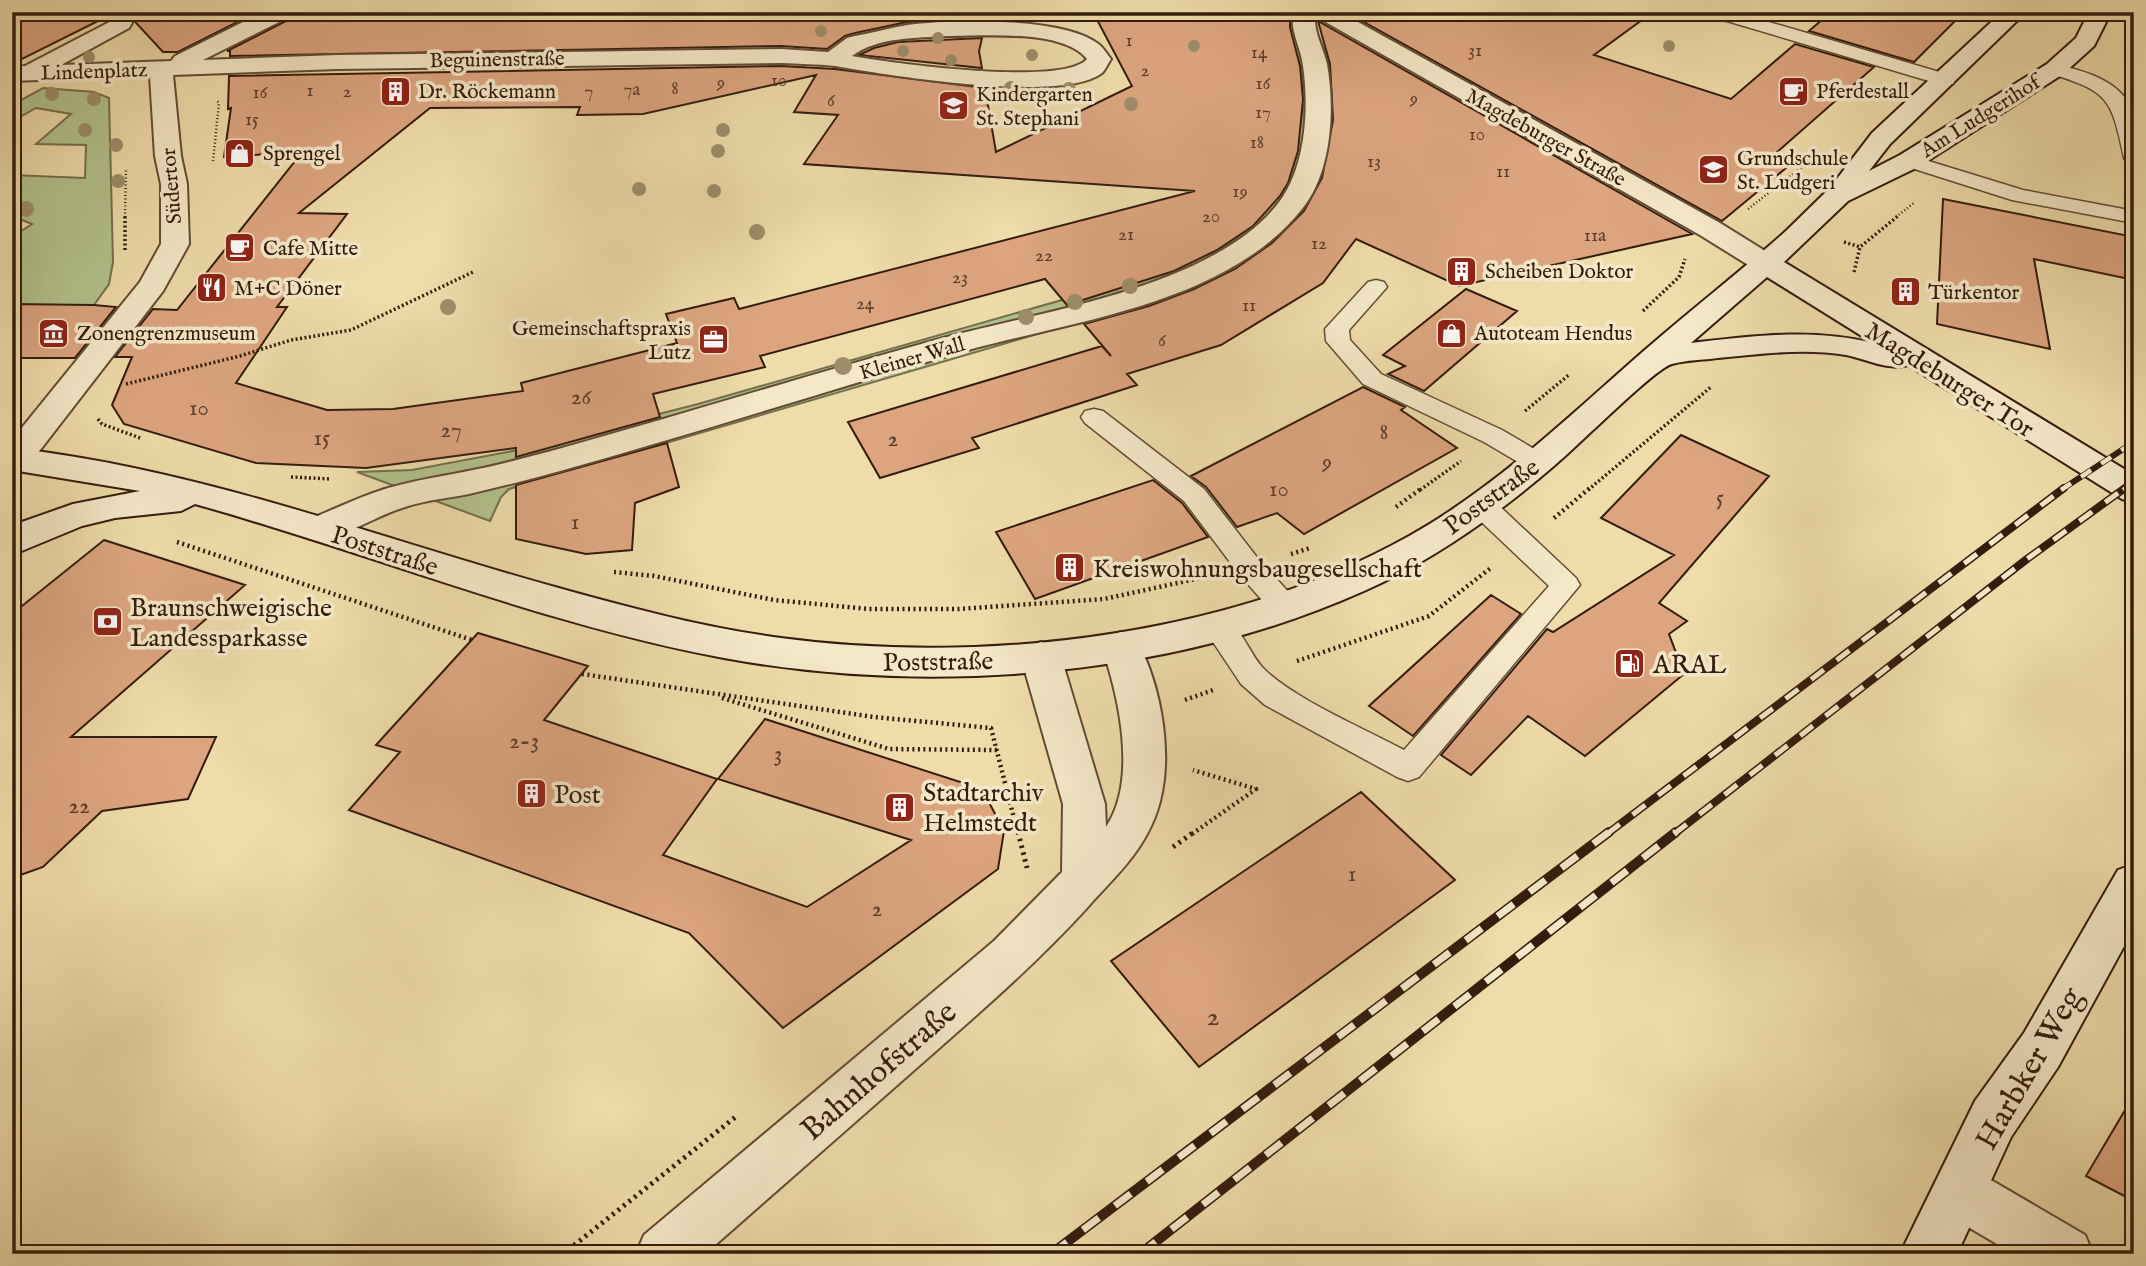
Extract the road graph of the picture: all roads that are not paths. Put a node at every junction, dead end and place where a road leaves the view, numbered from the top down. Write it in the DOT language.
graph roads {
  1 [pos="281,12"];
  2 [pos="1304,12"];
  3 [pos="1324,12"];
  4 [pos="1716,12"];
  5 [pos="2015,12"];
  6 [pos="2100,12"];
  7 [pos="121,18"];
  8 [pos="833,59"];
  9 [pos="161,69"];
  10 [pos="2055,69"];
  11 [pos="20,74"];
  12 [pos="1946,80"];
  13 [pos="2134,158"];
  14 [pos="1909,161"];
  15 [pos="1839,195"];
  16 [pos="2134,217"];
  17 [pos="1768,265"];
  18 [pos="1376,287"];
  19 [pos="1657,356"];
  20 [pos="1928,366"];
  21 [pos="1094,417"];
  22 [pos="13,460"];
  23 [pos="1539,463"];
  24 [pos="2134,491"];
  25 [pos="213,496"];
  26 [pos="1482,506"];
  27 [pos="321,529"];
  28 [pos="12,542"];
  29 [pos="1286,608"];
  30 [pos="1218,627"];
  31 [pos="1121,647"];
  32 [pos="1041,657"];
  33 [pos="1084,878"];
  34 [pos="2134,884"];
  35 [pos="1960,1192"];
  36 [pos="663,1254"];
  37 [pos="1927,1254"];
  38 [pos="2066,1254"];
  1 -- 9 [label="street"];
  2 -- 27 [label="street, Kleiner Wall"];
  3 -- 17 [label="street, Magdeburger Straße"];
  4 -- 12 [label="lane"];
  5 -- 12 [label="street, Am Ludgerihof"];
  6 -- 10 [label="street, Am Ludgerihof"];
  7 -- 9 [label="street, Lindenplatz"];
  7 -- 11 [label="street, Lindenplatz"];
  8 -- 8 [label="street, Beguinenstraße"];
  8 -- 9 [label="street, Beguinenstraße"];
  9 -- 11 [label="street, Lindenplatz"];
  9 -- 22 [label="street, Südertor"];
  10 -- 13 [label="lane"];
  10 -- 14 [label="street, Am Ludgerihof"];
  12 -- 15 [label="street, Am Ludgerihof"];
  14 -- 15 [label="street, Am Ludgerihof"];
  14 -- 16 [label="lane"];
  15 -- 17 [label="street, Am Ludgerihof"];
  17 -- 19 [label="street, Poststraße"];
  17 -- 20 [label="street, Magdeburger Tor"];
  18 -- 23 [label="lane"];
  19 -- 20 [label="street"];
  19 -- 23 [label="street, Poststraße"];
  20 -- 24 [label="street, Magdeburger Tor"];
  21 -- 29 [label="lane"];
  22 -- 25 [label="street, Poststraße"];
  23 -- 26 [label="street, Poststraße"];
  25 -- 27 [label="street, Poststraße"];
  25 -- 28 [label="street"];
  26 -- 29 [label="street, Poststraße"];
  26 -- 30 [label="lane"];
  27 -- 32 [label="street, Poststraße"];
  29 -- 30 [label="street, Poststraße"];
  30 -- 31 [label="street, Poststraße"];
  31 -- 32 [label="street, Poststraße"];
  31 -- 33 [label="street, Bahnhofstraße"];
  32 -- 33 [label="street"];
  33 -- 36 [label="street, Bahnhofstraße"];
  34 -- 35 [label="street, Harbker Weg"];
  35 -- 37 [label="street, Harbker Weg"];
  35 -- 38 [label="street"];
}
